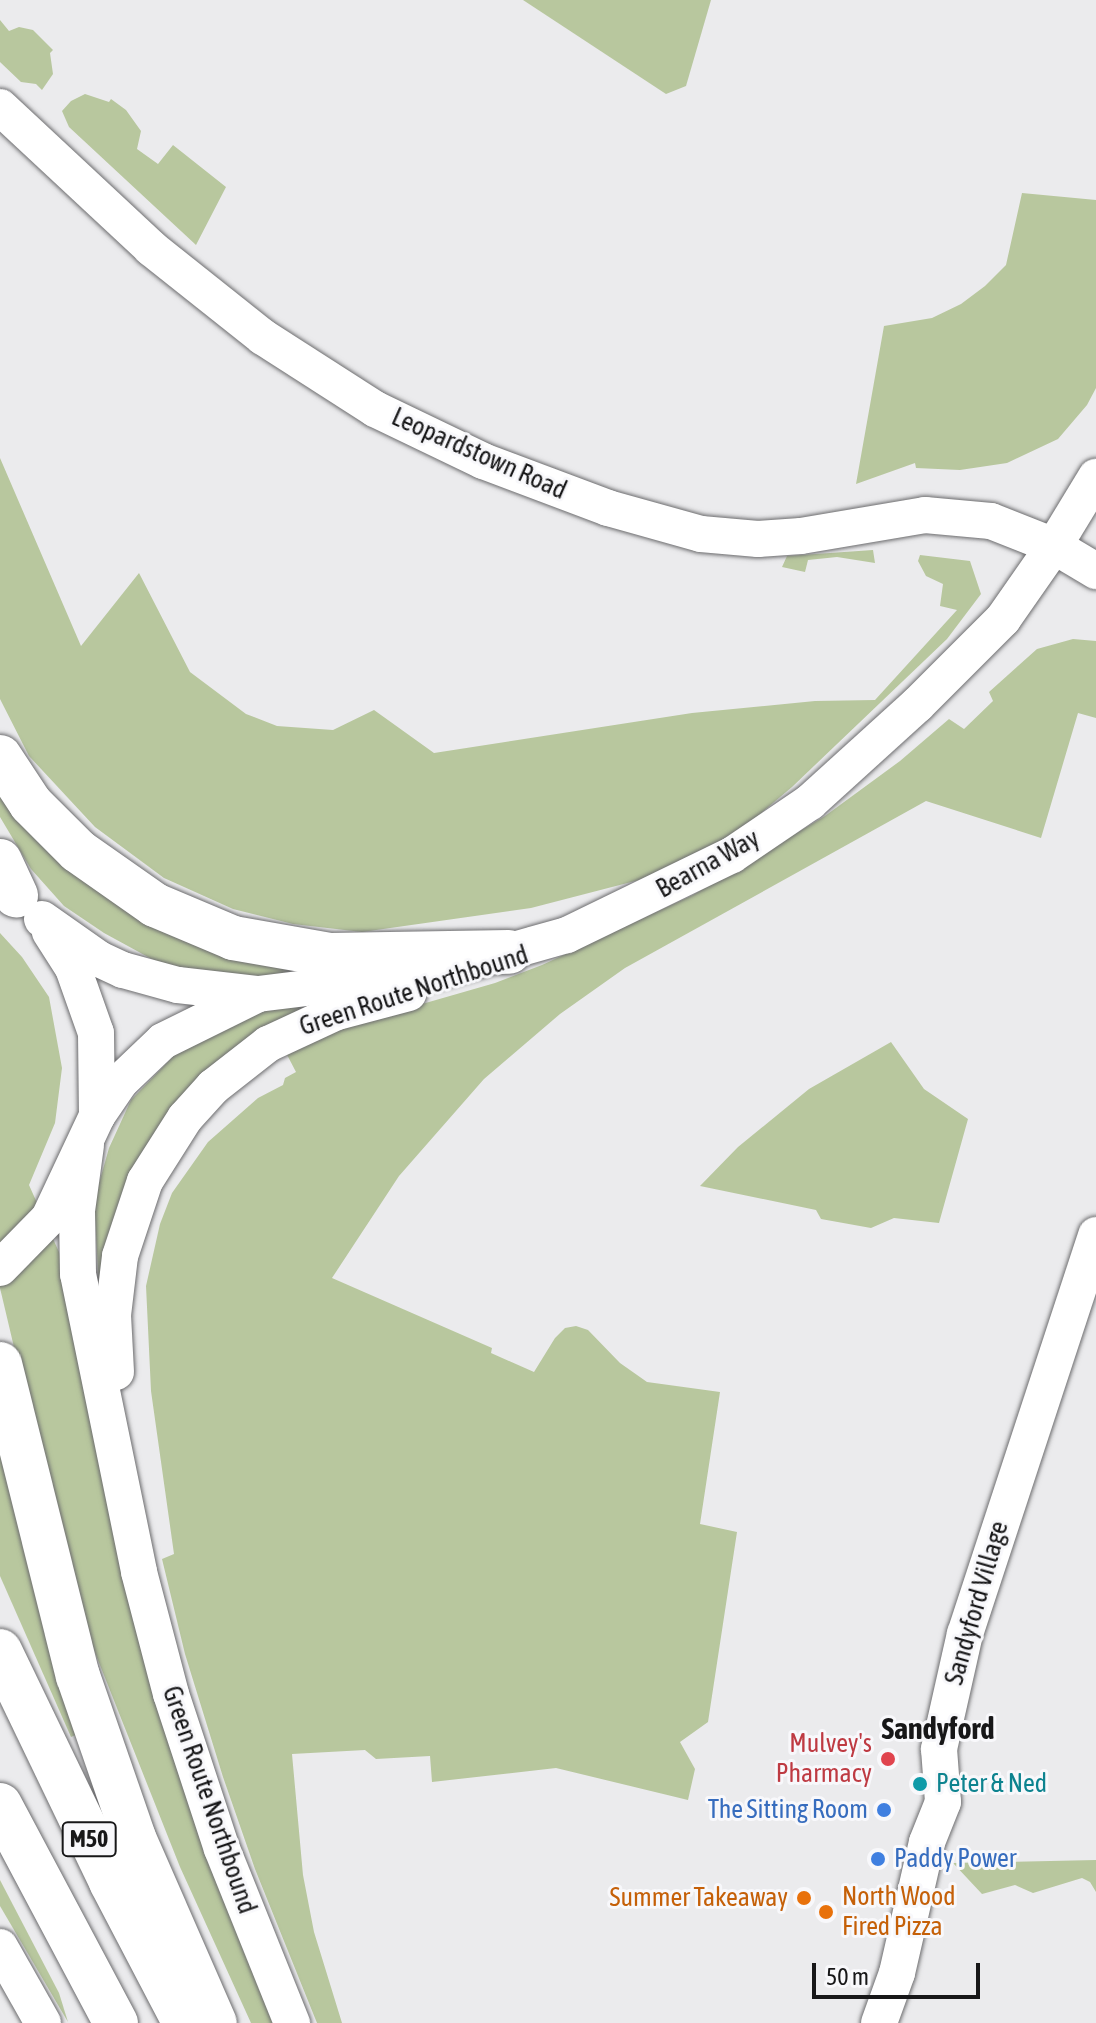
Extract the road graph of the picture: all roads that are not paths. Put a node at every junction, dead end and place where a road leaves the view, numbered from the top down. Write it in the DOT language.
graph roads {
  1 [pos="0,107"];
  2 [pos="1096,477"];
  3 [pos="1054,546"];
  4 [pos="1096,571"];
  5 [pos="0,757"];
  6 [pos="14,890"];
  7 [pos="567,935"];
  8 [pos="509,952"];
  9 [pos="258,994"];
  10 [pos="92,1131"];
  11 [pos="1096,1235"];
  12 [pos="0,1268"];
  13 [pos="0,1364"];
  14 [pos="139,1572"];
  15 [pos="0,1651"];
  16 [pos="0,1805"];
  17 [pos="0,1842"];
  18 [pos="0,1947"];
  19 [pos="43,2023"];
  20 [pos="98,2023"];
  21 [pos="116,2023"];
  22 [pos="185,2023"];
  23 [pos="215,2023"];
  24 [pos="292,2023"];
  25 [pos="879,2023"];
  1 -- 3 [label="main road, Leopardstown Road"];
  2 -- 3 [label="main road, Bearna Way"];
  3 -- 4 [label="main road, Leopardstown Road"];
  3 -- 7 [label="main road, Bearna Way"];
  5 -- 8 [label="highway"];
  6 -- 9 [label="main road, Bearna Way"];
  6 -- 10 [label="main road, Green Route Northbound"];
  7 -- 8 [label="main road, Bearna Way"];
  7 -- 14 [label="main road, Green Route Northbound"];
  8 -- 9 [label="main road, Bearna Way"];
  9 -- 10 [label="main road, Bearna Way"];
  10 -- 12 [label="main road, Bearna Way"];
  10 -- 14 [label="main road, Green Route Northbound"];
  11 -- 25 [label="main road, Sandyford Village"];
  13 -- 23 [label="highway"];
  14 -- 24 [label="main road, Green Route Northbound"];
  15 -- 22 [label="highway, M50"];
  16 -- 21 [label="highway, M50"];
  17 -- 20 [label="highway"];
  18 -- 19 [label="main road"];
}
